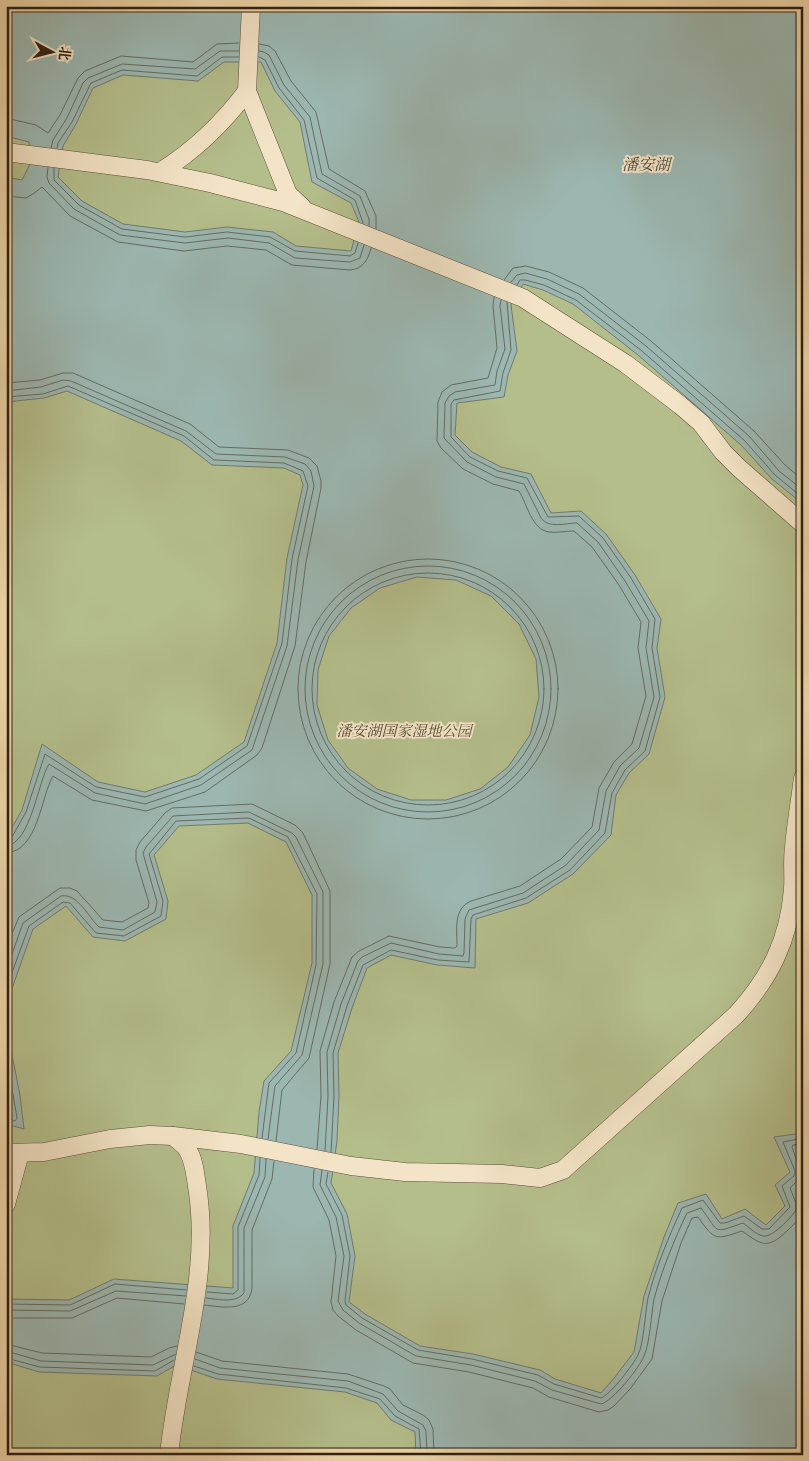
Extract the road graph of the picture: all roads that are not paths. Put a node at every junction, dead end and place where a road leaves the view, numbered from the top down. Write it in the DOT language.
graph roads {
  1 [pos="251,6"];
  2 [pos="247,92"];
  3 [pos="6,152"];
  4 [pos="160,172"];
  5 [pos="308,212"];
  6 [pos="803,524"];
  7 [pos="803,778"];
  8 [pos="173,1136"];
  9 [pos="13,1153"];
  10 [pos="6,1204"];
  11 [pos="169,1455"];
  1 -- 2 [label="lane"];
  2 -- 4 [label="lane"];
  2 -- 5 [label="lane"];
  3 -- 4 [label="lane"];
  4 -- 5 [label="lane"];
  5 -- 6 [label="lane"];
  7 -- 8 [label="lane"];
  8 -- 9 [label="lane"];
  8 -- 11 [label="lane"];
  9 -- 10 [label="lane"];
}
